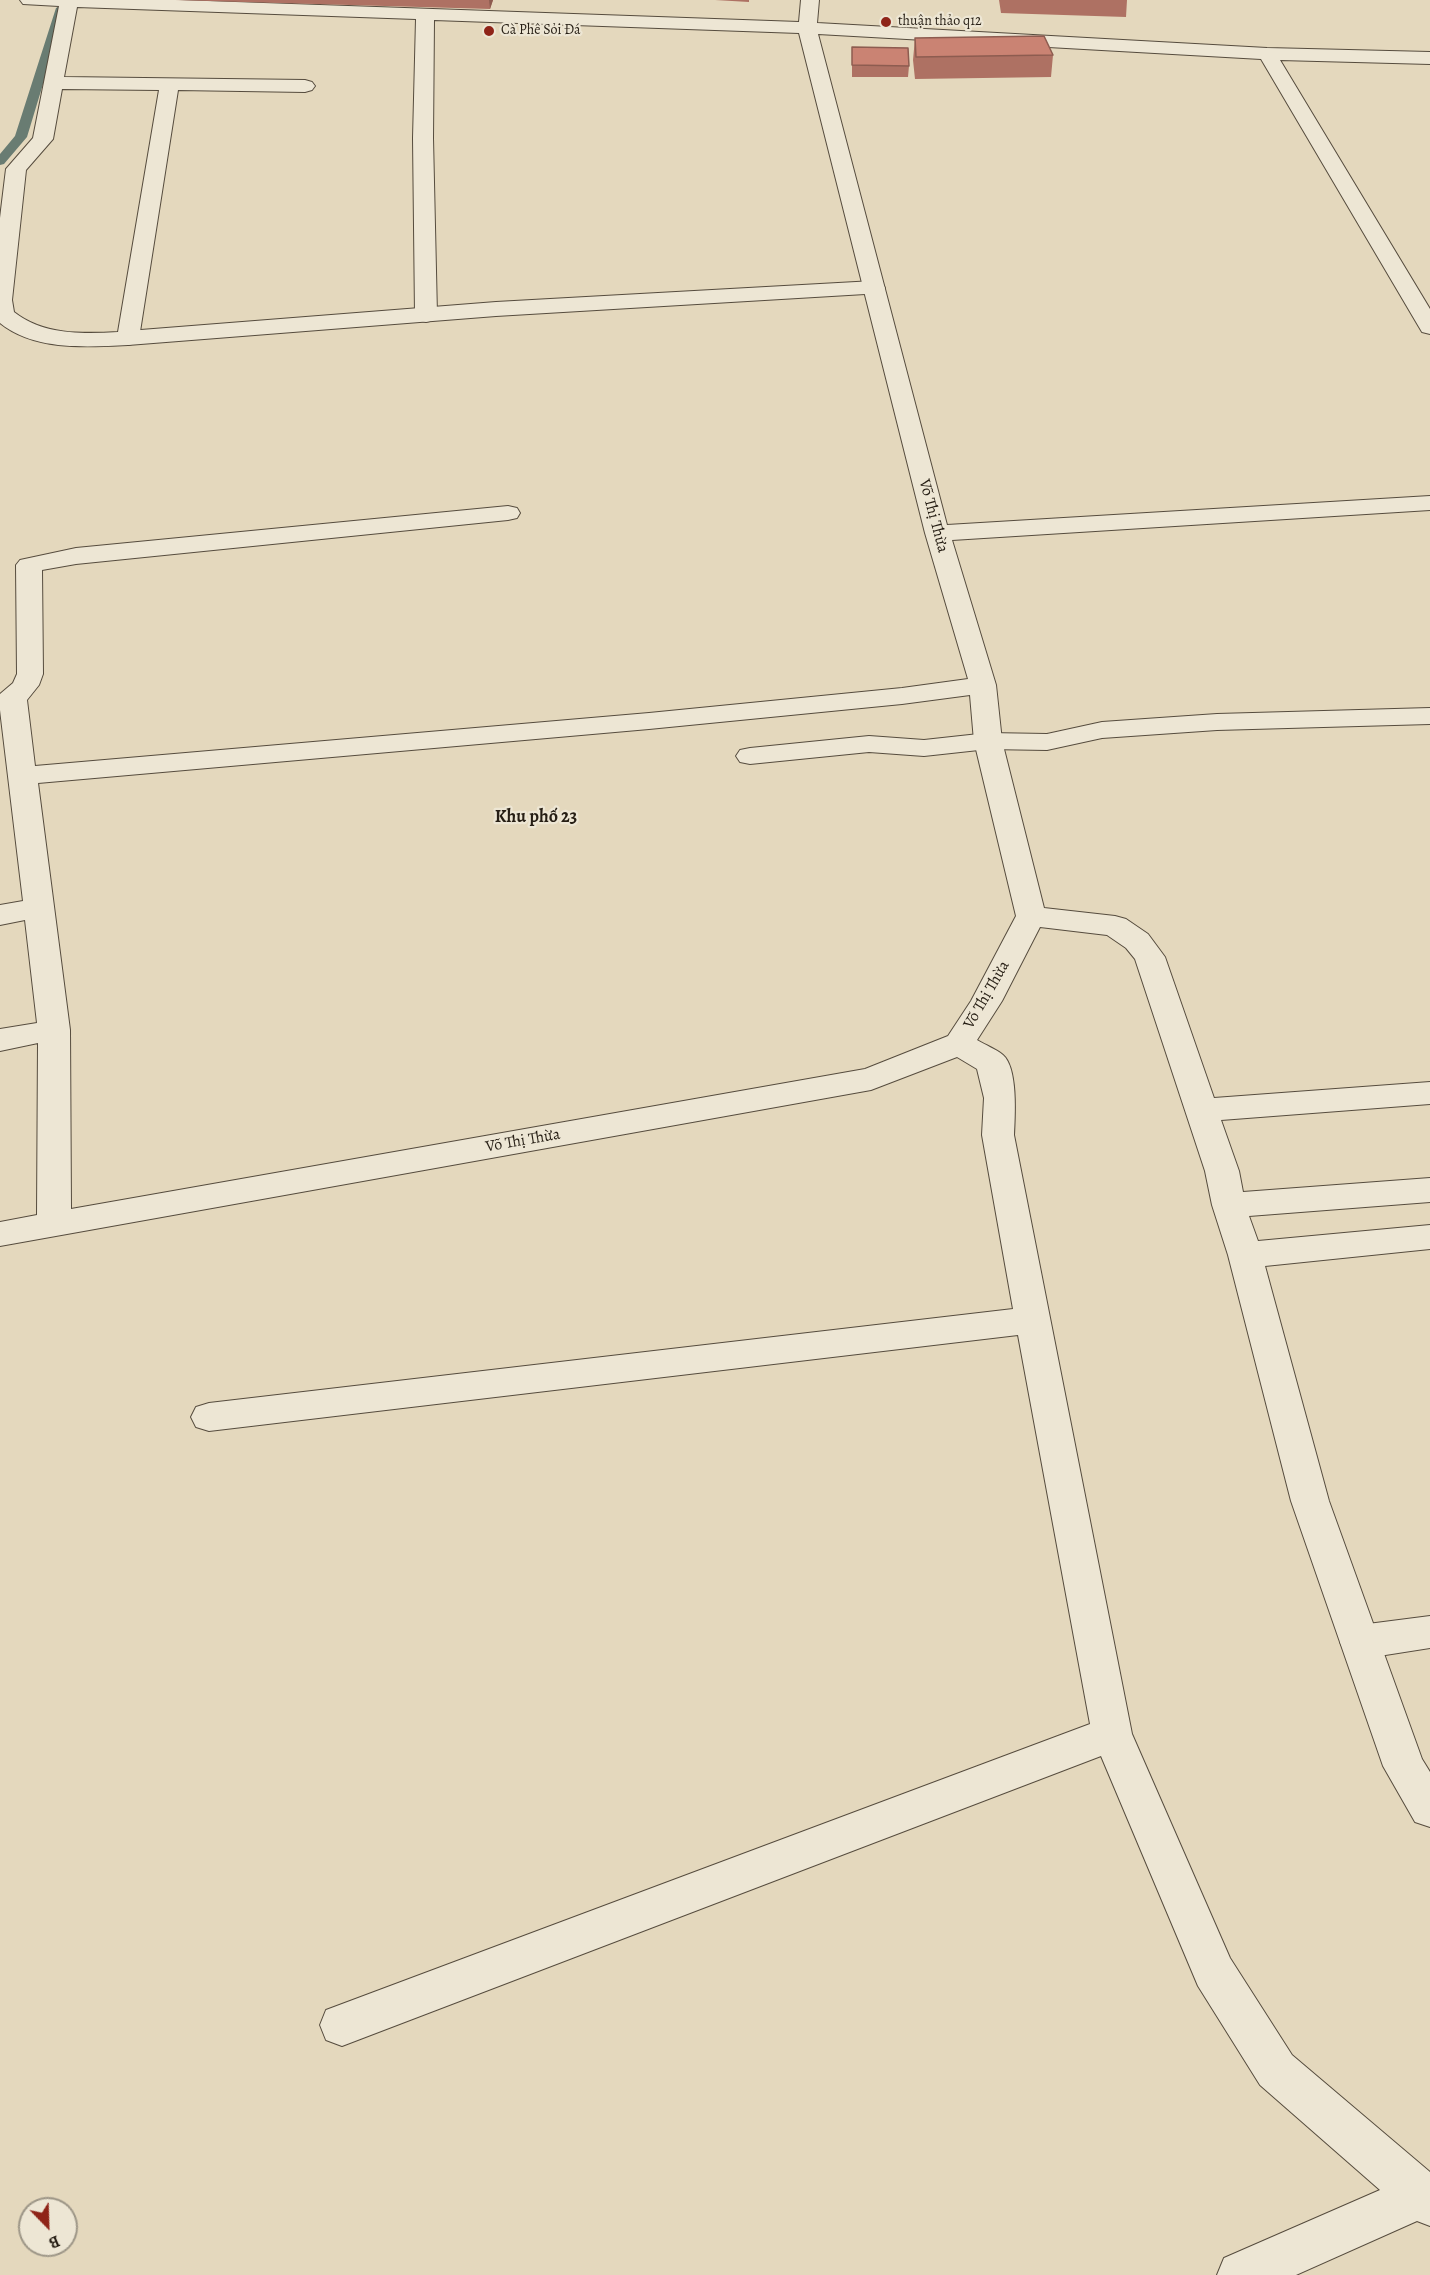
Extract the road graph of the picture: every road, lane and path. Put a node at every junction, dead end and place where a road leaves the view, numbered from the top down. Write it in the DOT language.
graph roads {
  1 [pos="29,0"];
  2 [pos="810,0"];
  3 [pos="69,2"];
  4 [pos="425,15"];
  5 [pos="807,28"];
  6 [pos="1267,54"];
  7 [pos="1430,58"];
  8 [pos="54,83"];
  9 [pos="169,85"];
  10 [pos="305,86"];
  11 [pos="874,288"];
  12 [pos="426,315"];
  13 [pos="1430,327"];
  14 [pos="129,338"];
  15 [pos="1430,503"];
  16 [pos="508,513"];
  17 [pos="937,533"];
  18 [pos="983,685"];
  19 [pos="7,701"];
  20 [pos="1430,716"];
  21 [pos="988,741"];
  22 [pos="750,756"];
  23 [pos="21,776"];
  24 [pos="39,908"];
  25 [pos="0,915"];
  26 [pos="1031,916"];
  27 [pos="54,1030"];
  28 [pos="0,1040"];
  29 [pos="958,1044"];
  30 [pos="1430,1093"];
  31 [pos="1201,1110"];
  32 [pos="1430,1190"];
  33 [pos="1229,1205"];
  34 [pos="54,1224"];
  35 [pos="0,1234"];
  36 [pos="1430,1237"];
  37 [pos="1245,1255"];
  38 [pos="1033,1320"];
  39 [pos="209,1417"];
  40 [pos="1430,1632"];
  41 [pos="1360,1642"];
  42 [pos="1112,1734"];
  43 [pos="1430,1809"];
  44 [pos="342,2025"];
  45 [pos="1425,2199"];
  46 [pos="1241,2275"];
  1 -- 3 [label="street"];
  2 -- 5 [label="street, Võ Thị Thừa"];
  3 -- 4 [label="street"];
  3 -- 8 [label="street"];
  4 -- 5 [label="street"];
  4 -- 12 [label="street"];
  5 -- 6 [label="street"];
  5 -- 11 [label="street, Võ Thị Thừa"];
  6 -- 7 [label="street"];
  6 -- 13 [label="street"];
  8 -- 9 [label="street"];
  8 -- 14 [label="street"];
  9 -- 10 [label="street"];
  9 -- 14 [label="street"];
  11 -- 12 [label="street"];
  11 -- 17 [label="street, Võ Thị Thừa"];
  12 -- 14 [label="street"];
  15 -- 17 [label="street"];
  16 -- 19 [label="street"];
  17 -- 18 [label="street, Võ Thị Thừa"];
  18 -- 21 [label="street, Võ Thị Thừa"];
  18 -- 23 [label="street"];
  19 -- 23 [label="street"];
  20 -- 21 [label="street"];
  21 -- 22 [label="street"];
  21 -- 26 [label="street, Võ Thị Thừa"];
  23 -- 24 [label="street"];
  24 -- 25 [label="street"];
  24 -- 27 [label="street"];
  26 -- 29 [label="street, Võ Thị Thừa"];
  26 -- 31 [label="street"];
  27 -- 28 [label="street"];
  27 -- 34 [label="street"];
  29 -- 34 [label="street, Võ Thị Thừa"];
  29 -- 38 [label="street"];
  30 -- 31 [label="street"];
  31 -- 33 [label="street"];
  32 -- 33 [label="street"];
  33 -- 37 [label="street"];
  34 -- 35 [label="street, Võ Thị Thừa"];
  36 -- 37 [label="street"];
  37 -- 41 [label="street"];
  38 -- 39 [label="street"];
  38 -- 42 [label="street"];
  40 -- 41 [label="street"];
  41 -- 43 [label="street"];
  42 -- 44 [label="street"];
  42 -- 45 [label="street"];
  45 -- 46 [label="street"];
}
